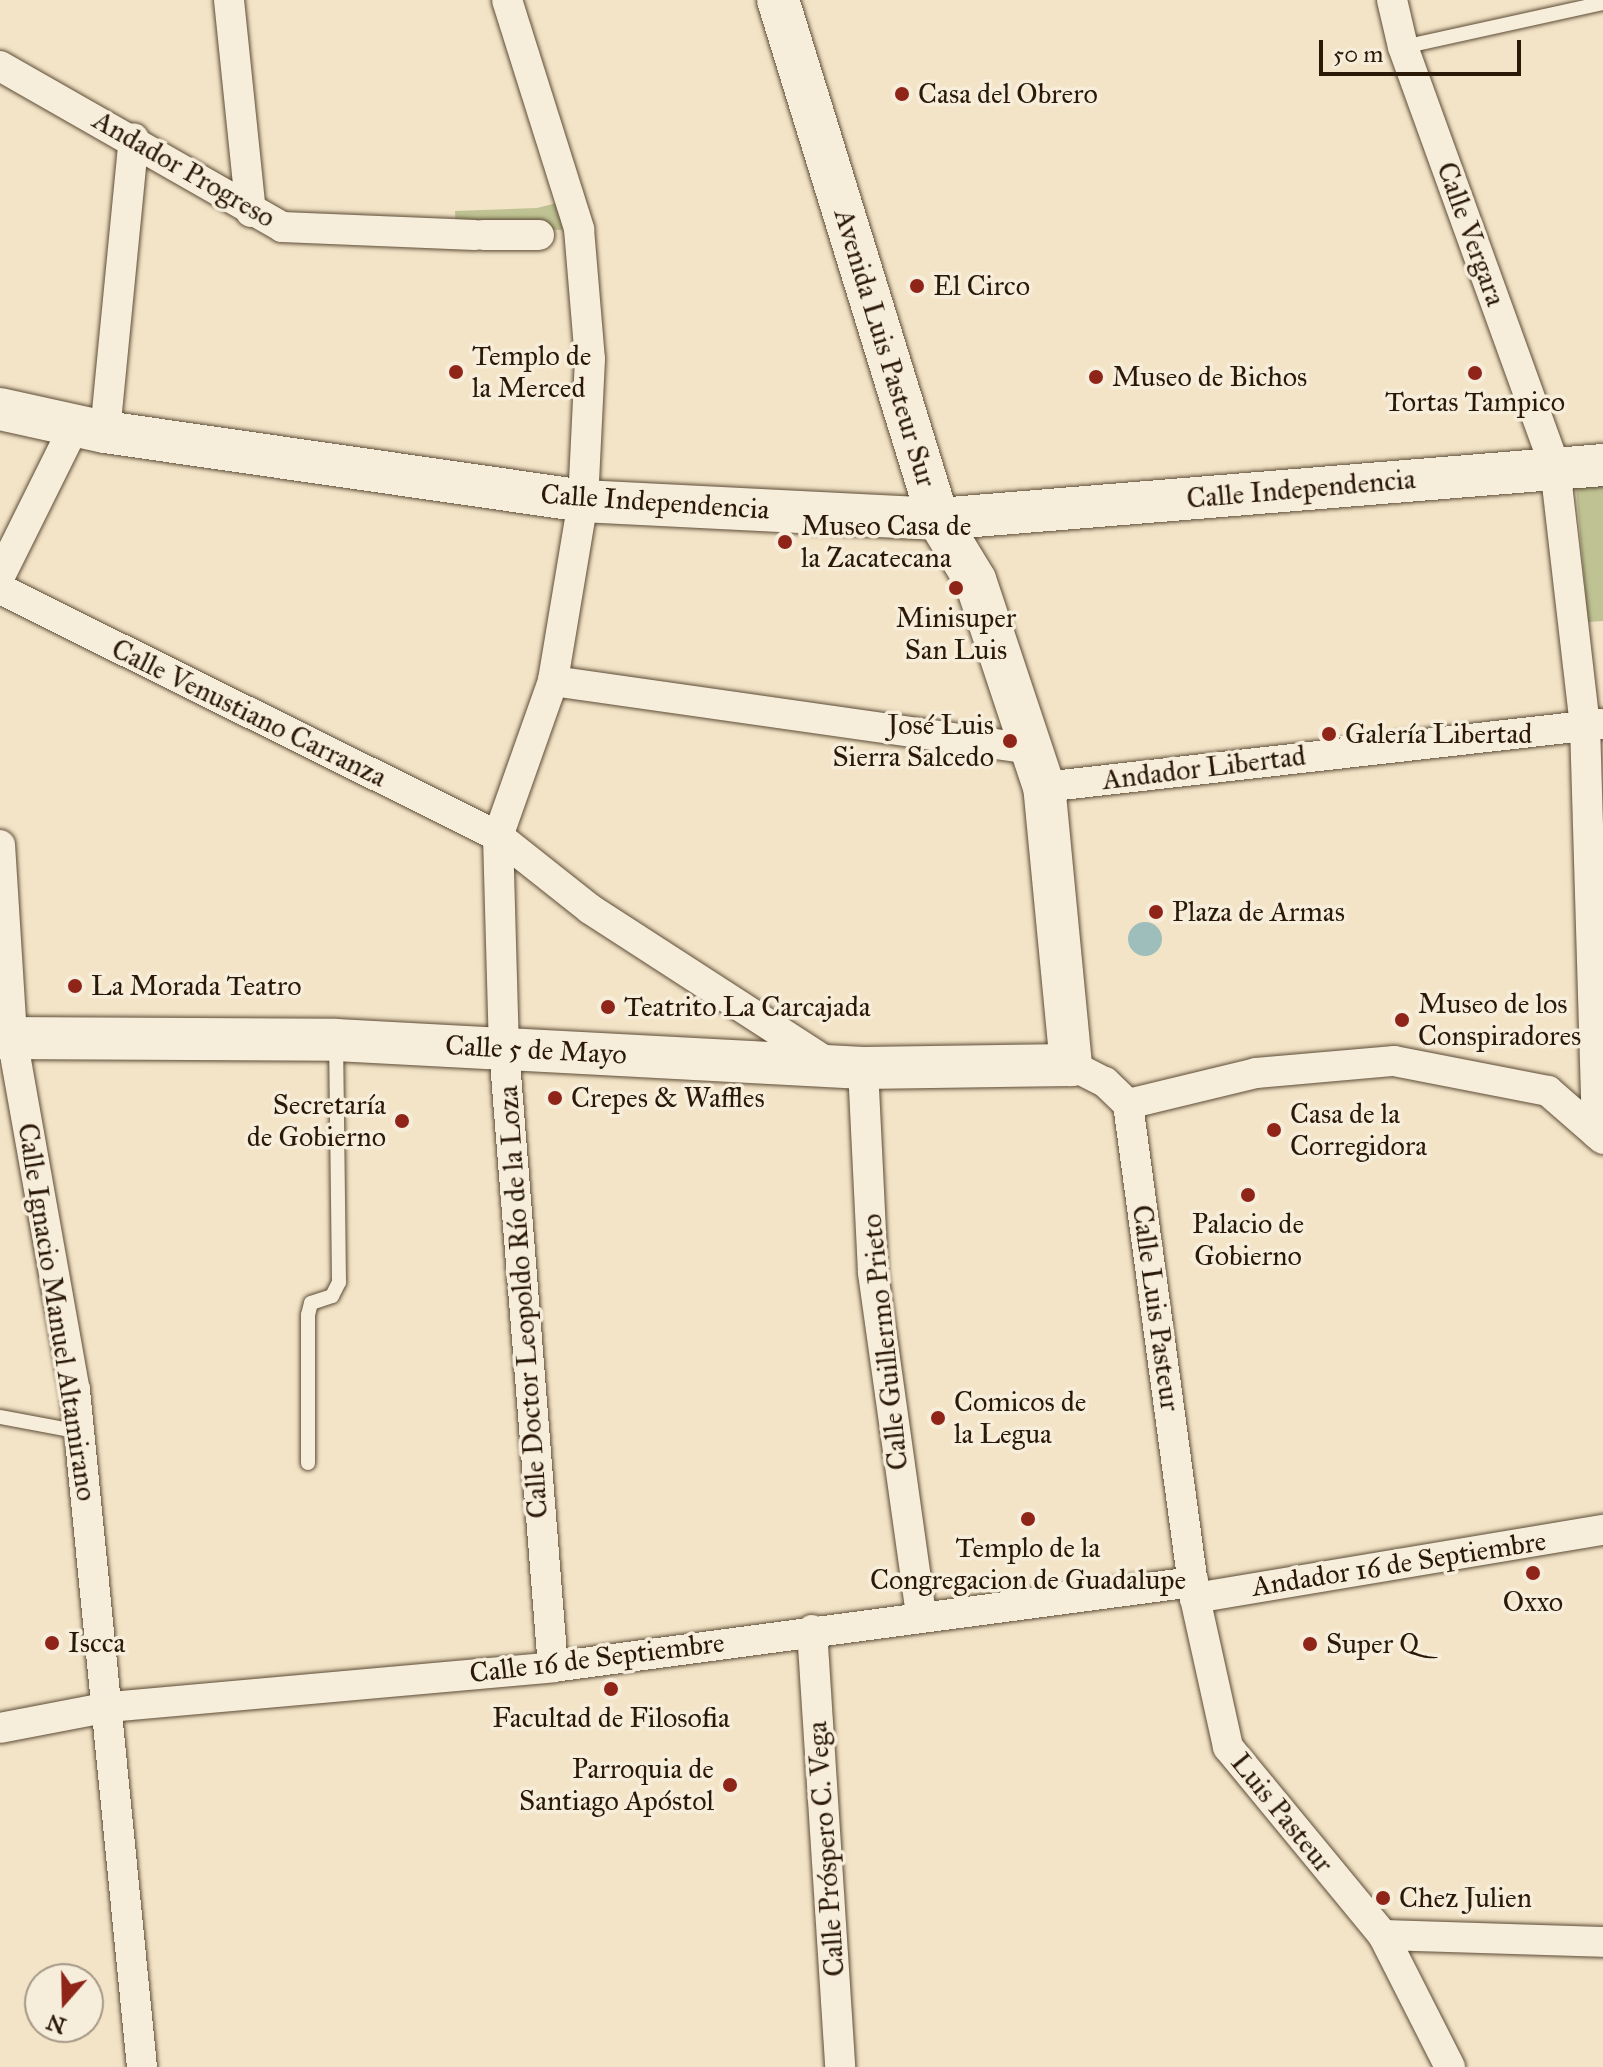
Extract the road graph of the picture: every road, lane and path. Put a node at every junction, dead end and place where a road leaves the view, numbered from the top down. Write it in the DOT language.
graph roads {
  1 [pos="229,0"];
  2 [pos="507,0"];
  3 [pos="778,0"];
  4 [pos="1392,0"];
  5 [pos="1603,3"];
  6 [pos="1403,47"];
  7 [pos="0,66"];
  8 [pos="134,138"];
  9 [pos="251,212"];
  10 [pos="539,235"];
  11 [pos="0,409"];
  12 [pos="90,428"];
  13 [pos="1603,465"];
  14 [pos="1555,467"];
  15 [pos="583,501"];
  16 [pos="938,519"];
  17 [pos="0,576"];
  18 [pos="0,589"];
  19 [pos="553,681"];
  20 [pos="1594,724"];
  21 [pos="1028,749"];
  22 [pos="1044,787"];
  23 [pos="498,836"];
  24 [pos="0,845"];
  25 [pos="6,1038"];
  26 [pos="336,1040"];
  27 [pos="504,1049"];
  28 [pos="1071,1065"];
  29 [pos="849,1067"];
  30 [pos="1548,1091"];
  31 [pos="1596,1099"];
  32 [pos="1128,1104"];
  33 [pos="1600,1136"];
  34 [pos="0,1417"];
  35 [pos="80,1432"];
  36 [pos="308,1463"];
  37 [pos="1603,1530"];
  38 [pos="1194,1590"];
  39 [pos="921,1614"];
  40 [pos="812,1630"];
  41 [pos="553,1667"];
  42 [pos="109,1707"];
  43 [pos="0,1728"];
  44 [pos="1383,1935"];
  45 [pos="1603,1942"];
  46 [pos="142,2067"];
  47 [pos="840,2067"];
  48 [pos="1450,2067"];
  1 -- 9 [label="street"];
  2 -- 15 [label="street, Calle Doctor Leopoldo Río de la Loza"];
  3 -- 16 [label="street, Avenida Luis Pasteur Sur"];
  4 -- 6 [label="street, Calle Vergara"];
  5 -- 6 [label="lane"];
  6 -- 14 [label="street, Calle Vergara"];
  7 -- 8 [label="street, Andador Progreso"];
  8 -- 9 [label="street, Andador Progreso"];
  8 -- 12 [label="street"];
  9 -- 10 [label="street, Andador Progreso"];
  11 -- 12 [label="street, Calle Independencia"];
  12 -- 15 [label="street, Calle Independencia"];
  12 -- 17 [label="street"];
  13 -- 14 [label="street, Calle Independencia"];
  14 -- 16 [label="street, Calle Independencia"];
  14 -- 20 [label="street, Calle Vergara"];
  15 -- 16 [label="street, Calle Independencia"];
  15 -- 19 [label="street, Calle Doctor Leopoldo Río de la Loza"];
  16 -- 21 [label="street, Avenida Luis Pasteur Sur"];
  18 -- 23 [label="street, Calle Venustiano Carranza"];
  19 -- 21 [label="street"];
  19 -- 23 [label="street, Calle Doctor Leopoldo Río de la Loza"];
  20 -- 22 [label="street, Andador Libertad"];
  20 -- 31 [label="street, Calle Vergara"];
  21 -- 22 [label="street, Avenida Luis Pasteur Sur"];
  22 -- 28 [label="street, Avenida Luis Pasteur Sur"];
  23 -- 27 [label="street, Calle Doctor Leopoldo Río de la Loza"];
  23 -- 29 [label="street, Calle Venustiano Carranza"];
  24 -- 25 [label="street, Calle Ignacio Manuel Altamirano"];
  25 -- 26 [label="street, Calle 5 de Mayo"];
  25 -- 35 [label="street, Calle Ignacio Manuel Altamirano"];
  26 -- 27 [label="street, Calle 5 de Mayo"];
  26 -- 36 [label="lane"];
  27 -- 29 [label="street, Calle 5 de Mayo"];
  27 -- 41 [label="street, Calle Doctor Leopoldo Río de la Loza"];
  28 -- 29 [label="street, Calle 5 de Mayo"];
  28 -- 32 [label="street"];
  29 -- 39 [label="street, Calle Guillermo Prieto"];
  30 -- 31 [label="street"];
  30 -- 32 [label="street"];
  30 -- 33 [label="street"];
  31 -- 33 [label="street, Calle Vergara"];
  32 -- 38 [label="street, Calle Luis Pasteur"];
  34 -- 35 [label="lane"];
  35 -- 42 [label="street, Calle Ignacio Manuel Altamirano"];
  37 -- 38 [label="street, Andador 16 de Septiembre"];
  38 -- 39 [label="street, Calle 16 de Septiembre"];
  38 -- 44 [label="street, Luis Pasteur"];
  39 -- 40 [label="street, Calle 16 de Septiembre"];
  40 -- 41 [label="street, Calle 16 de Septiembre"];
  40 -- 47 [label="street, Calle Próspero C. Vega"];
  41 -- 42 [label="street, Calle 16 de Septiembre"];
  42 -- 43 [label="street, Calle 16 de Septiembre"];
  42 -- 46 [label="street, Calle Ignacio Manuel Altamirano"];
  44 -- 45 [label="street"];
  44 -- 48 [label="street, Luis Pasteur"];
}
